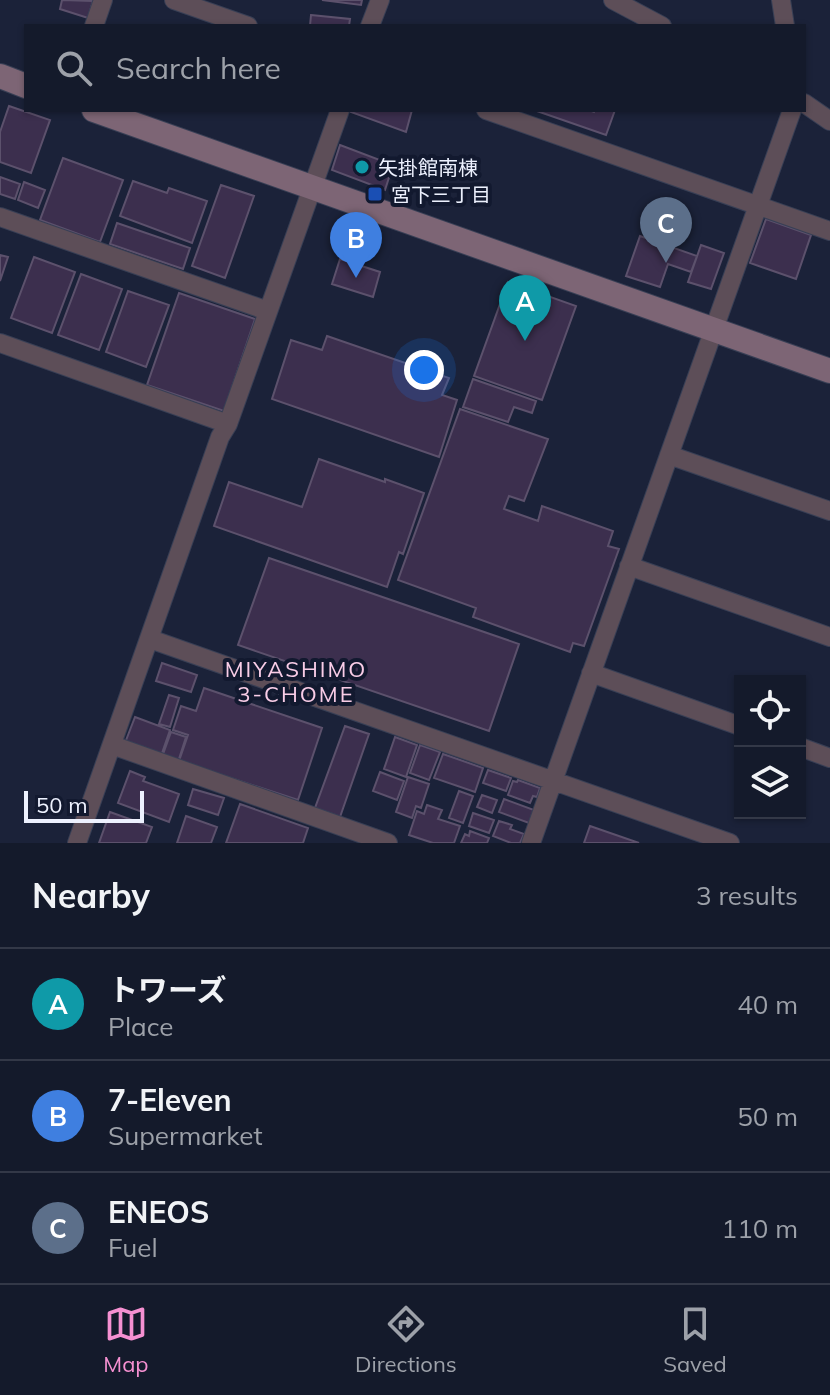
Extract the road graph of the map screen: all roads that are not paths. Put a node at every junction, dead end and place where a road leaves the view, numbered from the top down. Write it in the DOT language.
graph roads {
  1 [pos="103,0"];
  2 [pos="174,0"];
  3 [pos="380,0"];
  4 [pos="613,0"];
  5 [pos="781,0"];
  6 [pos="95,24"];
  7 [pos="242,24"];
  8 [pos="371,24"];
  9 [pos="658,24"];
  10 [pos="785,24"];
  11 [pos="0,76"];
  12 [pos="24,85"];
  13 [pos="806,104"];
  14 [pos="100,112"];
  15 [pos="339,112"];
  16 [pos="492,112"];
  17 [pos="791,112"];
  18 [pos="830,121"];
  19 [pos="312,188"];
  20 [pos="758,206"];
  21 [pos="0,217"];
  22 [pos="830,231"];
  23 [pos="268,311"];
  24 [pos="713,330"];
  25 [pos="0,343"];
  26 [pos="830,371"];
  27 [pos="228,424"];
  28 [pos="669,455"];
  29 [pos="830,511"];
  30 [pos="629,566"];
  31 [pos="830,637"];
  32 [pos="150,639"];
  33 [pos="591,673"];
  34 [pos="734,724"];
  35 [pos="112,745"];
  36 [pos="806,749"];
  37 [pos="830,758"];
  38 [pos="553,781"];
  39 [pos="77,843"];
  40 [pos="388,843"];
  41 [pos="531,843"];
  42 [pos="730,843"];
  1 -- 6 [label="street"];
  2 -- 7 [label="street"];
  3 -- 8 [label="street"];
  4 -- 9 [label="street"];
  5 -- 10 [label="street"];
  11 -- 12 [label="street"];
  13 -- 18 [label="street"];
  14 -- 19 [label="street"];
  15 -- 19 [label="street"];
  16 -- 20 [label="street"];
  17 -- 20 [label="street"];
  19 -- 23 [label="street"];
  19 -- 24 [label="street"];
  20 -- 22 [label="street"];
  20 -- 24 [label="street"];
  21 -- 23 [label="street"];
  23 -- 27 [label="street"];
  24 -- 26 [label="street"];
  24 -- 28 [label="street"];
  25 -- 27 [label="street"];
  27 -- 32 [label="street"];
  28 -- 29 [label="street"];
  28 -- 30 [label="street"];
  30 -- 31 [label="street"];
  30 -- 33 [label="street"];
  32 -- 35 [label="street"];
  32 -- 38 [label="street"];
  33 -- 34 [label="street"];
  33 -- 38 [label="street"];
  35 -- 39 [label="street"];
  35 -- 40 [label="street"];
  36 -- 37 [label="street"];
  38 -- 41 [label="street"];
  38 -- 42 [label="street"];
}
